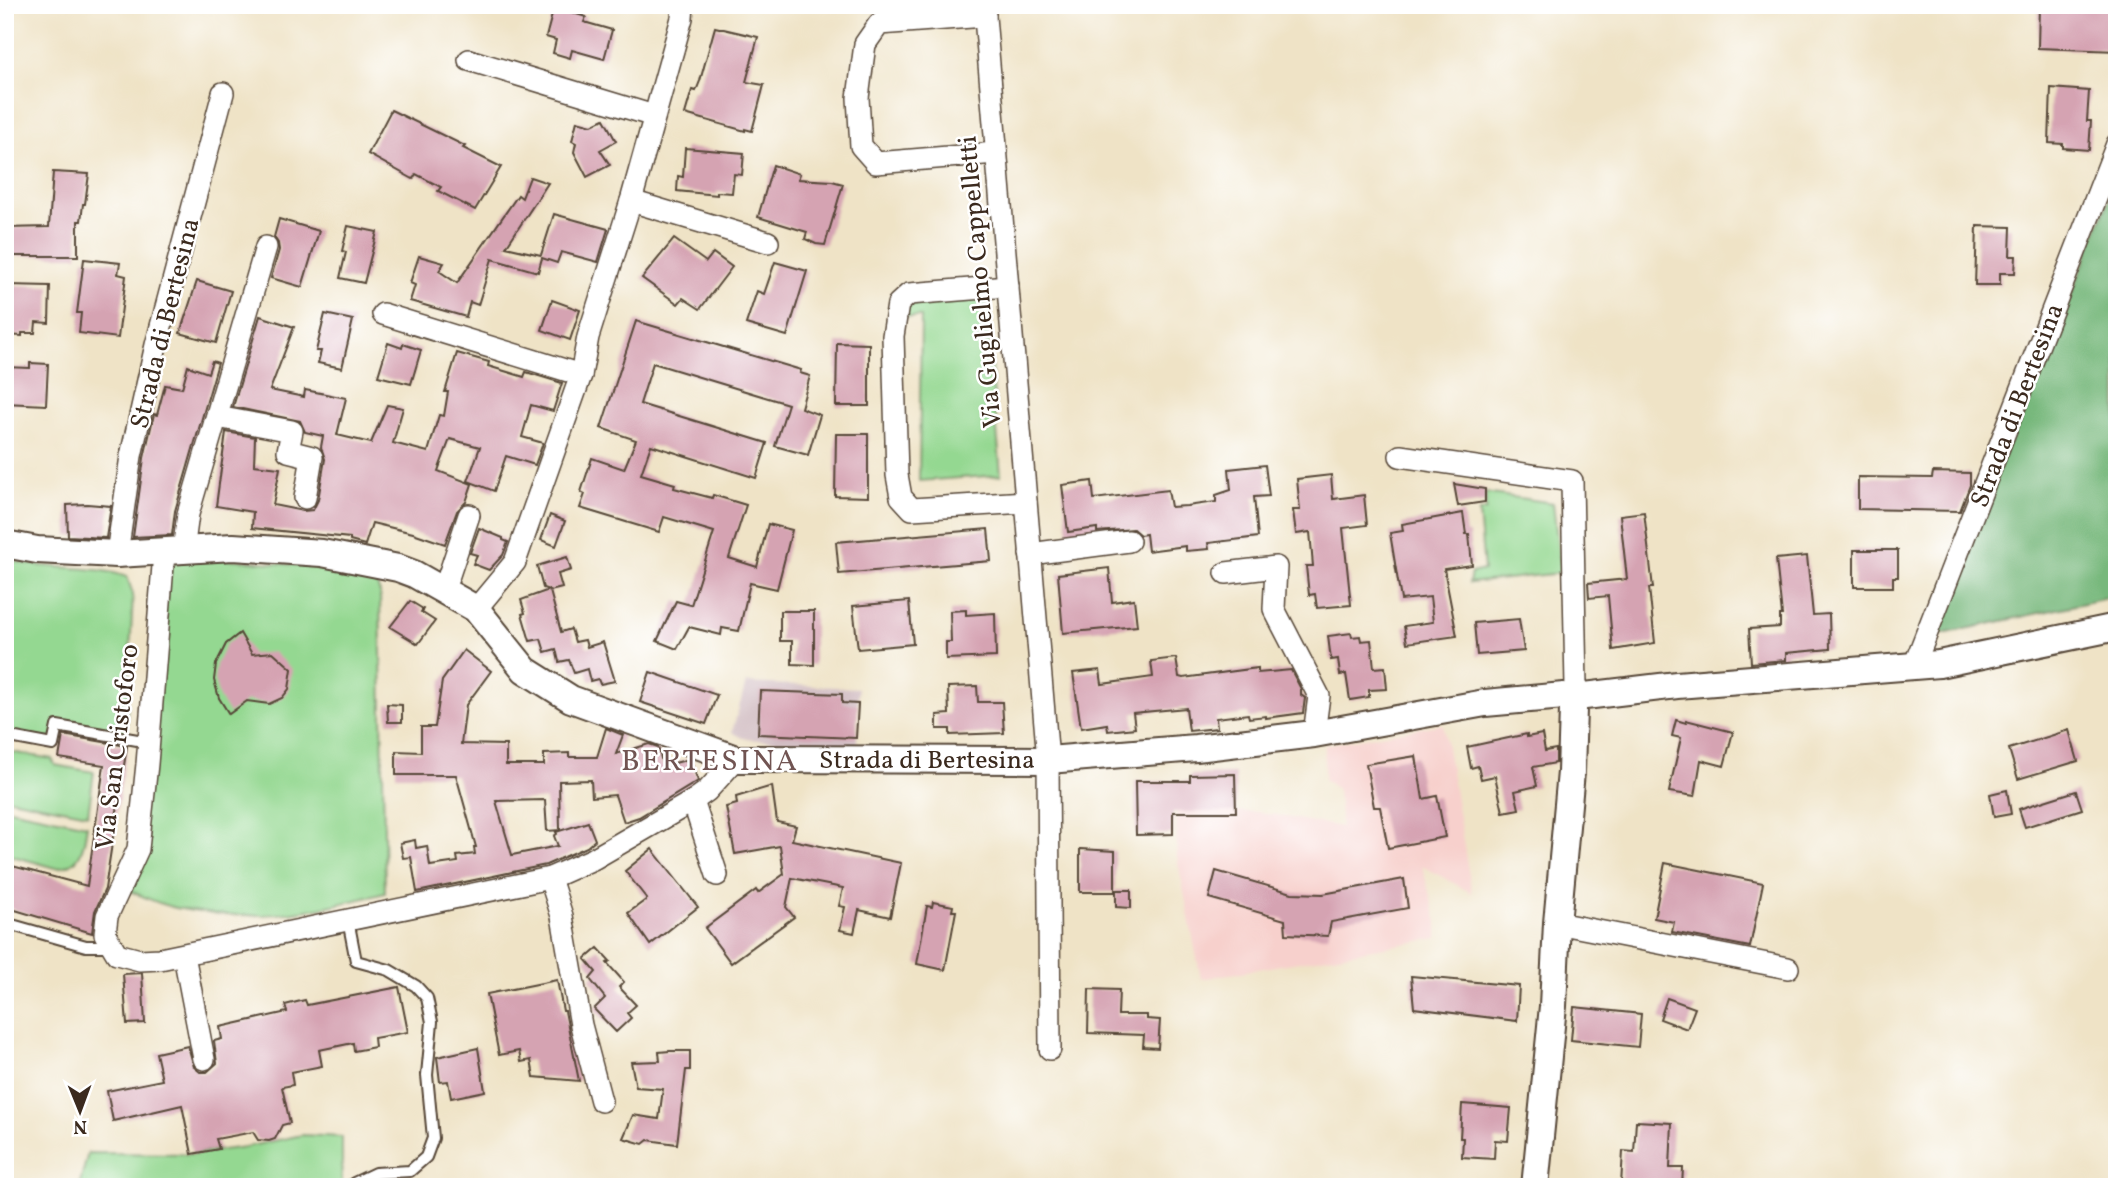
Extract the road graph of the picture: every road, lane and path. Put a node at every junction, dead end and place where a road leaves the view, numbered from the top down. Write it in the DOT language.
graph roads {
  1 [pos="683,5"];
  2 [pos="985,11"];
  3 [pos="469,60"];
  4 [pos="223,93"];
  5 [pos="654,116"];
  6 [pos="2117,144"];
  7 [pos="996,153"];
  8 [pos="631,201"];
  9 [pos="768,242"];
  10 [pos="266,247"];
  11 [pos="1008,286"];
  12 [pos="383,314"];
  13 [pos="581,375"];
  14 [pos="217,417"];
  15 [pos="1400,456"];
  16 [pos="305,498"];
  17 [pos="1026,502"];
  18 [pos="469,515"];
  19 [pos="1129,541"];
  20 [pos="5,544"];
  21 [pos="173,552"];
  22 [pos="117,554"];
  23 [pos="1030,554"];
  24 [pos="1226,573"];
  25 [pos="440,588"];
  26 [pos="476,609"];
  27 [pos="2117,627"];
  28 [pos="1914,666"];
  29 [pos="1575,697"];
  30 [pos="1314,734"];
  31 [pos="5,736"];
  32 [pos="149,742"];
  33 [pos="736,759"];
  34 [pos="1048,760"];
  35 [pos="694,801"];
  36 [pos="717,875"];
  37 [pos="550,878"];
  38 [pos="348,920"];
  39 [pos="5,923"];
  40 [pos="1557,923"];
  41 [pos="112,946"];
  42 [pos="184,955"];
  43 [pos="1788,968"];
  44 [pos="1050,1049"];
  45 [pos="204,1059"];
  46 [pos="601,1101"];
  47 [pos="352,1187"];
  48 [pos="1535,1187"];
  1 -- 5 [label="street"];
  2 -- 7 [label="street, Via Guglielmo Cappelletti"];
  2 -- 7 [label="street"];
  3 -- 5 [label="street"];
  4 -- 22 [label="street, Strada di Bertesina"];
  5 -- 8 [label="street"];
  6 -- 28 [label="street, Strada di Bertesina"];
  7 -- 11 [label="street, Via Guglielmo Cappelletti"];
  8 -- 9 [label="street"];
  8 -- 13 [label="street"];
  10 -- 14 [label="street"];
  11 -- 17 [label="street, Via Guglielmo Cappelletti"];
  11 -- 17 [label="street"];
  12 -- 13 [label="street"];
  13 -- 26 [label="street"];
  14 -- 16 [label="street"];
  14 -- 21 [label="street"];
  15 -- 29 [label="street"];
  17 -- 23 [label="street, Via Guglielmo Cappelletti"];
  18 -- 25 [label="street"];
  19 -- 23 [label="street"];
  20 -- 22 [label="street, Strada di Bertesina"];
  21 -- 22 [label="street, Strada di Bertesina"];
  21 -- 25 [label="street, Strada di Bertesina"];
  21 -- 32 [label="street, Via San Cristoforo"];
  23 -- 34 [label="street, Via Guglielmo Cappelletti"];
  24 -- 30 [label="street"];
  25 -- 26 [label="street, Strada di Bertesina"];
  26 -- 33 [label="street, Strada di Bertesina"];
  27 -- 28 [label="street, Strada di Bertesina"];
  28 -- 29 [label="street, Strada di Bertesina"];
  29 -- 30 [label="street, Strada di Bertesina"];
  29 -- 40 [label="street"];
  30 -- 34 [label="street, Strada di Bertesina"];
  31 -- 32 [label="lane"];
  32 -- 41 [label="street, Via San Cristoforo"];
  33 -- 34 [label="street, Strada di Bertesina"];
  33 -- 35 [label="street"];
  34 -- 44 [label="street, Strada di Bertesina"];
  35 -- 36 [label="street"];
  35 -- 37 [label="street"];
  37 -- 38 [label="street"];
  37 -- 46 [label="street"];
  38 -- 42 [label="street"];
  38 -- 47 [label="lane"];
  39 -- 41 [label="lane"];
  40 -- 43 [label="street"];
  40 -- 48 [label="street"];
  41 -- 42 [label="street"];
  42 -- 45 [label="street"];
}
